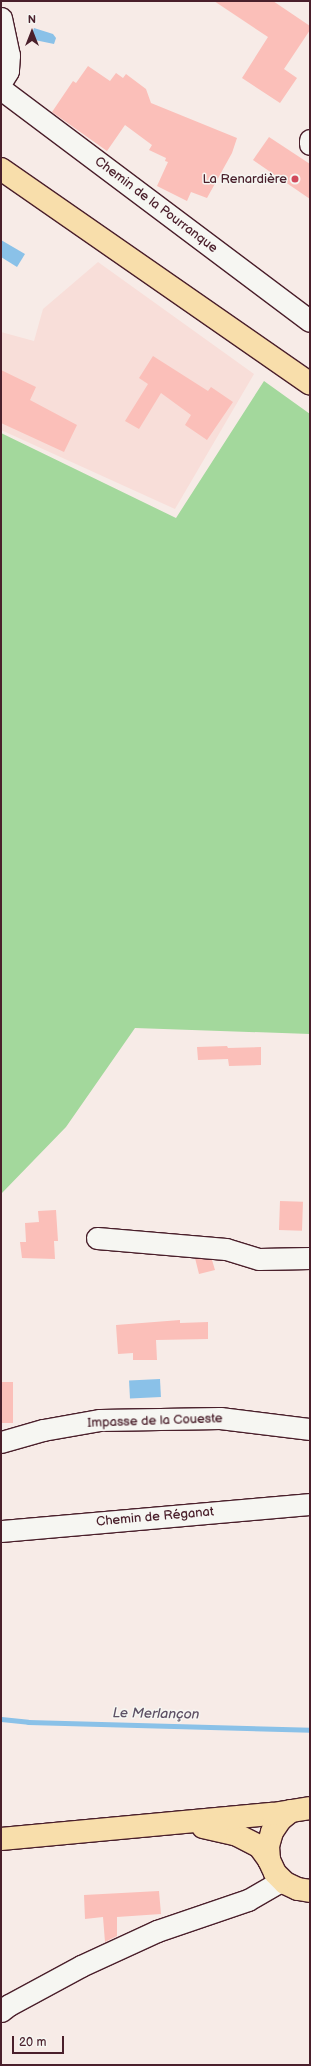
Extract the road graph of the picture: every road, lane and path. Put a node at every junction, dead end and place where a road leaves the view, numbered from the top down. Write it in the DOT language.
graph roads {
  1 [pos="1,18"];
  2 [pos="1,82"];
  3 [pos="1,90"];
  4 [pos="310,140"];
  5 [pos="310,144"];
  6 [pos="1,169"];
  7 [pos="310,321"];
  8 [pos="310,384"];
  9 [pos="97,1238"];
  10 [pos="310,1258"];
  11 [pos="310,1428"];
  12 [pos="1,1442"];
  13 [pos="310,1504"];
  14 [pos="1,1531"];
  15 [pos="301,1810"];
  16 [pos="182,1823"];
  17 [pos="1,1839"];
  18 [pos="269,1860"];
  19 [pos="282,1880"];
  20 [pos="310,1891"];
  21 [pos="1,2011"];
  1 -- 2 [label="street"];
  3 -- 7 [label="street, Chemin de la Pourranque"];
  4 -- 5 [label="street"];
  6 -- 8 [label="main road"];
  9 -- 10 [label="street"];
  11 -- 12 [label="street, Impasse de la Coueste"];
  13 -- 14 [label="street, Chemin de Réganat"];
  15 -- 16 [label="main road"];
  15 -- 18 [label="main road"];
  16 -- 17 [label="main road"];
  16 -- 18 [label="main road"];
  18 -- 19 [label="main road"];
  19 -- 20 [label="main road"];
  19 -- 21 [label="street"];
}
